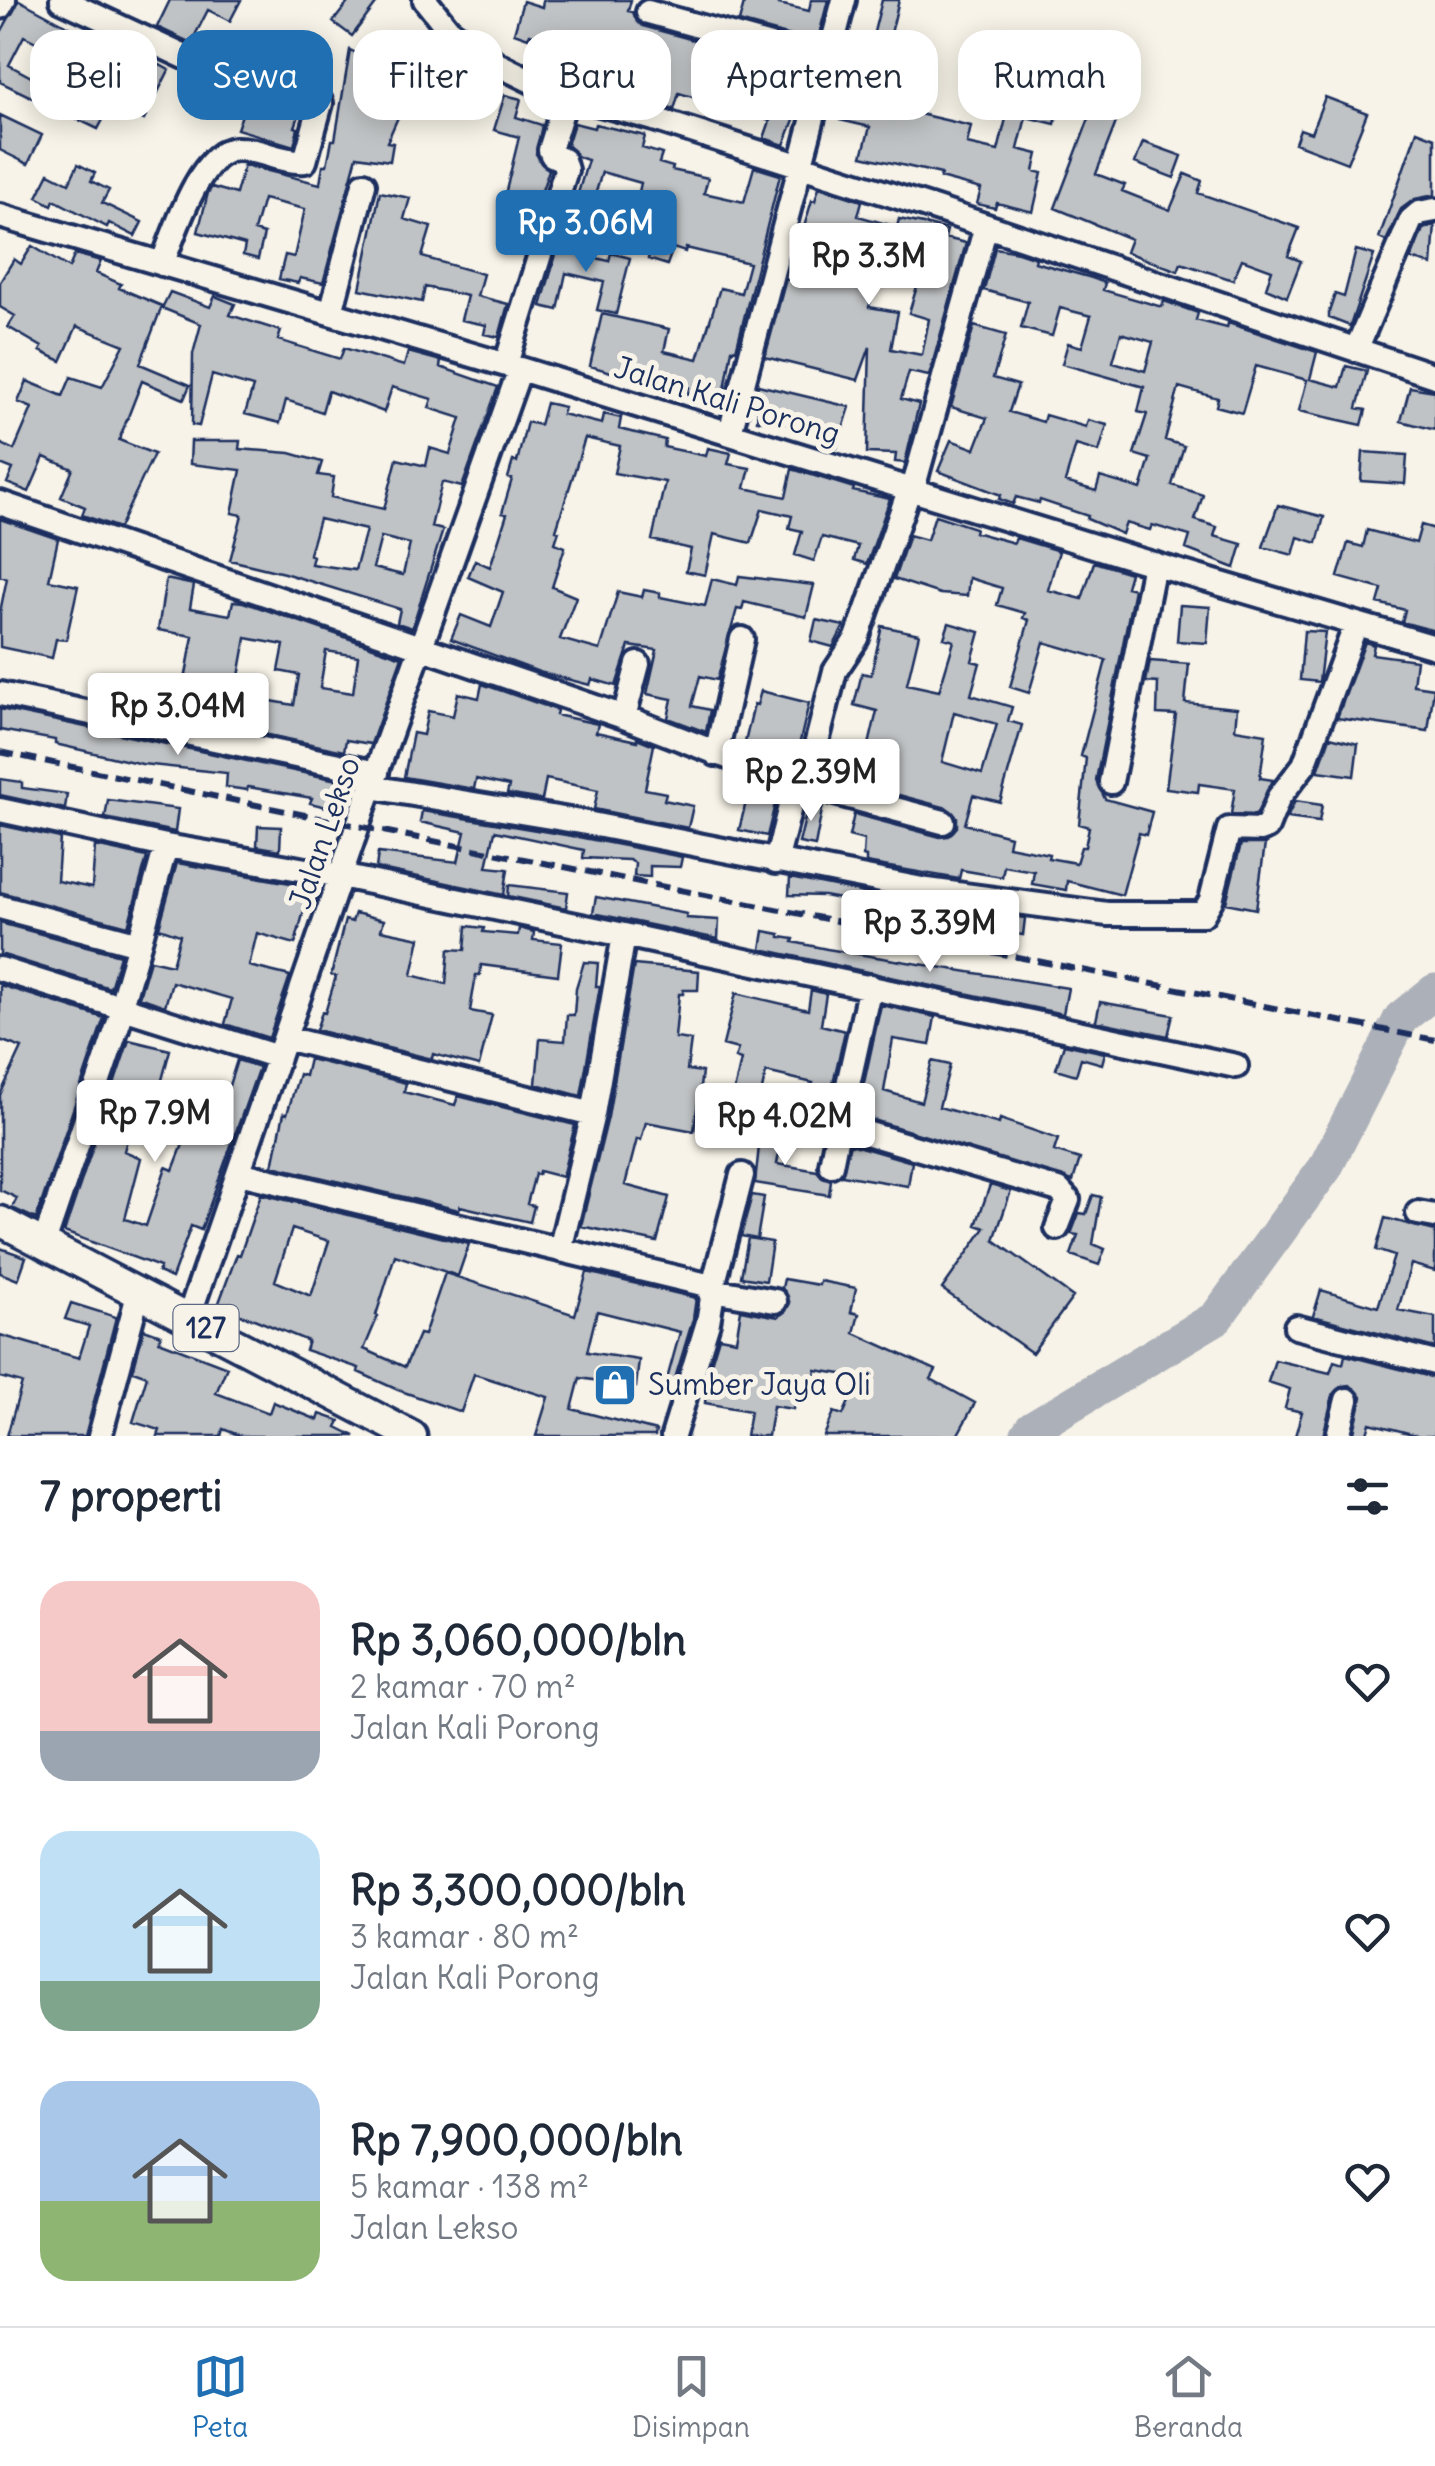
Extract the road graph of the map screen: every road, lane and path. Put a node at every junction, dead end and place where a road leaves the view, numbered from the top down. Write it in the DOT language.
graph roads {
  1 [pos="4,0"];
  2 [pos="62,0"];
  3 [pos="426,0"];
  4 [pos="844,0"];
  5 [pos="0,7"];
  6 [pos="648,12"];
  7 [pos="713,30"];
  8 [pos="836,30"];
  9 [pos="177,53"];
  10 [pos="523,76"];
  11 [pos="317,120"];
  12 [pos="559,120"];
  13 [pos="649,120"];
  14 [pos="812,120"];
  15 [pos="800,166"];
  16 [pos="364,184"];
  17 [pos="1435,210"];
  18 [pos="0,216"];
  19 [pos="986,226"];
  20 [pos="162,264"];
  21 [pos="331,312"];
  22 [pos="1356,350"];
  23 [pos="513,366"];
  24 [pos="1435,376"];
  25 [pos="730,433"];
  26 [pos="911,489"];
  27 [pos="0,503"];
  28 [pos="1154,564"];
  29 [pos="1356,624"];
  30 [pos="742,639"];
  31 [pos="422,646"];
  32 [pos="1435,647"];
  33 [pos="638,664"];
  34 [pos="0,694"];
  35 [pos="624,717"];
  36 [pos="716,754"];
  37 [pos="374,780"];
  38 [pos="1112,782"];
  39 [pos="801,784"];
  40 [pos="0,810"];
  41 [pos="942,822"];
  42 [pos="166,846"];
  43 [pos="776,862"];
  44 [pos="341,876"];
  45 [pos="0,908"];
  46 [pos="624,935"];
  47 [pos="139,944"];
  48 [pos="0,969"];
  49 [pos="870,986"];
  50 [pos="122,1009"];
  51 [pos="281,1047"];
  52 [pos="1236,1066"];
  53 [pos="593,1114"];
  54 [pos="839,1124"];
  55 [pos="832,1165"];
  56 [pos="239,1174"];
  57 [pos="742,1176"];
  58 [pos="0,1221"];
  59 [pos="1057,1228"];
  60 [pos="44,1243"];
  61 [pos="560,1250"];
  62 [pos="712,1290"];
  63 [pos="139,1291"];
  64 [pos="775,1302"];
  65 [pos="188,1319"];
  66 [pos="1296,1327"];
  67 [pos="1435,1363"];
  68 [pos="1347,1400"];
  69 [pos="100,1436"];
  70 [pos="412,1436"];
  71 [pos="673,1436"];
  72 [pos="1338,1436"];
  1 -- 5 [label="street"];
  2 -- 9 [label="street"];
  3 -- 10 [label="street"];
  4 -- 8 [label="street"];
  6 -- 7 [label="street"];
  11 -- 20 [label="street"];
  12 -- 23 [label="street, Jalan Lekso"];
  13 -- 15 [label="street"];
  14 -- 15 [label="street"];
  15 -- 19 [label="street"];
  15 -- 25 [label="street"];
  16 -- 21 [label="street"];
  17 -- 22 [label="street"];
  18 -- 20 [label="street, Jalan Kali Porong"];
  19 -- 22 [label="street"];
  19 -- 26 [label="street"];
  20 -- 21 [label="street, Jalan Kali Porong"];
  21 -- 23 [label="street, Jalan Kali Porong"];
  22 -- 24 [label="street"];
  23 -- 25 [label="street, Jalan Kali Porong"];
  23 -- 31 [label="street, Jalan Lekso"];
  25 -- 26 [label="street, Jalan Kali Porong"];
  26 -- 28 [label="street, Jalan Kali Porong"];
  26 -- 39 [label="street"];
  27 -- 31 [label="street"];
  28 -- 29 [label="street, Jalan Kali Porong"];
  28 -- 38 [label="street"];
  29 -- 32 [label="street, Jalan Kali Porong"];
  29 -- 43 [label="street"];
  30 -- 36 [label="street"];
  31 -- 35 [label="street"];
  31 -- 37 [label="street, Jalan Lekso"];
  33 -- 35 [label="street"];
  34 -- 37 [label="street"];
  35 -- 36 [label="street"];
  36 -- 39 [label="street"];
  37 -- 43 [label="street"];
  37 -- 44 [label="street, Jalan Lekso"];
  39 -- 41 [label="street"];
  39 -- 43 [label="street"];
  40 -- 42 [label="street"];
  42 -- 44 [label="street"];
  42 -- 47 [label="street"];
  44 -- 46 [label="street"];
  44 -- 51 [label="street, Jalan Lekso"];
  45 -- 47 [label="street"];
  46 -- 49 [label="street"];
  46 -- 53 [label="street"];
  47 -- 50 [label="street"];
  48 -- 50 [label="street"];
  49 -- 52 [label="street"];
  49 -- 54 [label="street"];
  50 -- 51 [label="street"];
  50 -- 60 [label="street"];
  51 -- 53 [label="street"];
  51 -- 56 [label="street, Jalan Lekso"];
  53 -- 61 [label="street"];
  54 -- 55 [label="street"];
  54 -- 59 [label="street"];
  56 -- 61 [label="street"];
  56 -- 65 [label="street, Jalan Lekso"];
  57 -- 62 [label="street"];
  58 -- 60 [label="main road, 127"];
  60 -- 63 [label="main road, 127"];
  61 -- 62 [label="street"];
  62 -- 64 [label="street"];
  62 -- 71 [label="street"];
  63 -- 65 [label="main road, 127"];
  63 -- 69 [label="street"];
  65 -- 70 [label="main road, 127"];
  66 -- 67 [label="street"];
  68 -- 72 [label="street"];
}
